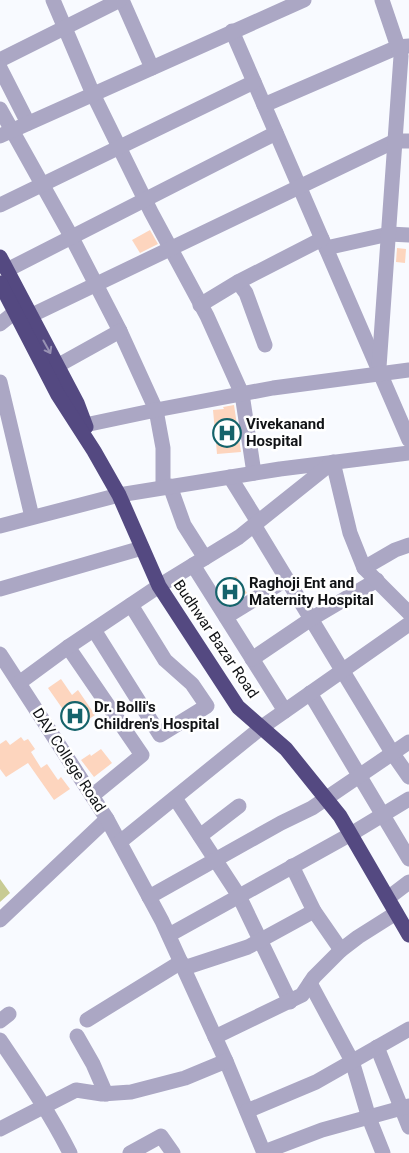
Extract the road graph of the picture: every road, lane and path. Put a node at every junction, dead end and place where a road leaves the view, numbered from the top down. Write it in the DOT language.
graph roads {
  1 [pos="53,0"];
  2 [pos="121,0"];
  3 [pos="304,0"];
  4 [pos="382,0"];
  5 [pos="64,27"];
  6 [pos="232,32"];
  7 [pos="404,46"];
  8 [pos="0,60"];
  9 [pos="0,68"];
  10 [pos="152,68"];
  11 [pos="254,82"];
  12 [pos="92,94"];
  13 [pos="264,105"];
  14 [pos="0,109"];
  15 [pos="28,123"];
  16 [pos="6,133"];
  17 [pos="276,133"];
  18 [pos="402,141"];
  19 [pos="119,148"];
  20 [pos="42,186"];
  21 [pos="300,188"];
  22 [pos="144,199"];
  23 [pos="0,206"];
  24 [pos="389,234"];
  25 [pos="409,235"];
  26 [pos="71,236"];
  27 [pos="324,244"];
  28 [pos="170,248"];
  29 [pos="2,270"];
  30 [pos="238,282"];
  31 [pos="96,285"];
  32 [pos="200,305"];
  33 [pos="14,312"];
  34 [pos="30,316"];
  35 [pos="0,324"];
  36 [pos="120,331"];
  37 [pos="266,345"];
  38 [pos="57,366"];
  39 [pos="409,370"];
  40 [pos="380,372"];
  41 [pos="0,382"];
  42 [pos="242,394"];
  43 [pos="156,410"];
  44 [pos="85,425"];
  45 [pos="409,440"];
  46 [pos="94,451"];
  47 [pos="409,453"];
  48 [pos="333,462"];
  49 [pos="254,473"];
  50 [pos="230,477"];
  51 [pos="167,486"];
  52 [pos="120,495"];
  53 [pos="32,517"];
  54 [pos="256,524"];
  55 [pos="0,526"];
  56 [pos="409,545"];
  57 [pos="142,548"];
  58 [pos="199,562"];
  59 [pos="364,568"];
  60 [pos="287,579"];
  61 [pos="377,580"];
  62 [pos="159,586"];
  63 [pos="0,589"];
  64 [pos="131,605"];
  65 [pos="409,614"];
  66 [pos="226,617"];
  67 [pos="311,619"];
  68 [pos="409,624"];
  69 [pos="94,630"];
  70 [pos="68,647"];
  71 [pos="0,654"];
  72 [pos="252,659"];
  73 [pos="342,671"];
  74 [pos="19,683"];
  75 [pos="310,693"];
  76 [pos="285,711"];
  77 [pos="262,727"];
  78 [pos="409,742"];
  79 [pos="393,754"];
  80 [pos="359,776"];
  81 [pos="409,777"];
  82 [pos="92,796"];
  83 [pos="175,798"];
  84 [pos="326,798"];
  85 [pos="409,799"];
  86 [pos="240,806"];
  87 [pos="382,815"];
  88 [pos="107,819"];
  89 [pos="351,834"];
  90 [pos="200,836"];
  91 [pos="120,842"];
  92 [pos="409,859"];
  93 [pos="215,860"];
  94 [pos="292,866"];
  95 [pos="409,882"];
  96 [pos="238,896"];
  97 [pos="149,897"];
  98 [pos="388,898"];
  99 [pos="314,911"];
  100 [pos="396,913"];
  101 [pos="0,920"];
  102 [pos="169,935"];
  103 [pos="409,936"];
  104 [pos="260,940"];
  105 [pos="341,950"];
  106 [pos="183,965"];
  107 [pos="310,983"];
  108 [pos="290,1002"];
  109 [pos="87,1020"];
  110 [pos="409,1029"];
  111 [pos="77,1036"];
  112 [pos="216,1037"];
  113 [pos="0,1040"];
  114 [pos="377,1047"];
  115 [pos="226,1061"];
  116 [pos="352,1061"];
  117 [pos="106,1094"];
  118 [pos="44,1106"];
  119 [pos="405,1107"];
  120 [pos="247,1111"];
  121 [pos="369,1118"];
  122 [pos="409,1127"];
  123 [pos="0,1128"];
  124 [pos="70,1153"];
  125 [pos="130,1153"];
  126 [pos="173,1153"];
  127 [pos="264,1153"];
  128 [pos="383,1153"];
  1 -- 5 [label="street"];
  2 -- 5 [label="street"];
  2 -- 10 [label="street"];
  3 -- 6 [label="street"];
  4 -- 7 [label="street"];
  5 -- 8 [label="street"];
  5 -- 12 [label="street"];
  6 -- 10 [label="street"];
  6 -- 11 [label="street"];
  7 -- 13 [label="street"];
  7 -- 18 [label="street"];
  9 -- 15 [label="street"];
  10 -- 12 [label="street"];
  11 -- 13 [label="street"];
  11 -- 19 [label="street"];
  12 -- 15 [label="street"];
  12 -- 19 [label="street"];
  13 -- 17 [label="street"];
  14 -- 16 [label="street"];
  15 -- 16 [label="street"];
  16 -- 20 [label="street"];
  17 -- 21 [label="street"];
  17 -- 22 [label="street"];
  18 -- 21 [label="street"];
  18 -- 24 [label="street"];
  19 -- 20 [label="street"];
  19 -- 22 [label="street"];
  20 -- 23 [label="street"];
  20 -- 26 [label="street"];
  21 -- 27 [label="street"];
  21 -- 28 [label="street"];
  22 -- 26 [label="street"];
  22 -- 28 [label="street"];
  24 -- 25 [label="street"];
  24 -- 27 [label="street"];
  24 -- 40 [label="street"];
  26 -- 29 [label="street"];
  26 -- 31 [label="street"];
  27 -- 30 [label="street"];
  27 -- 40 [label="street"];
  28 -- 31 [label="street"];
  28 -- 32 [label="street"];
  29 -- 33 [label="highway"];
  29 -- 34 [label="highway"];
  30 -- 32 [label="street"];
  30 -- 37 [label="street"];
  31 -- 34 [label="street"];
  31 -- 36 [label="street"];
  32 -- 42 [label="street"];
  33 -- 35 [label="street"];
  33 -- 46 [label="highway"];
  34 -- 38 [label="highway, one-way"];
  36 -- 38 [label="street"];
  36 -- 43 [label="street"];
  38 -- 44 [label="highway"];
  39 -- 40 [label="street"];
  40 -- 42 [label="street"];
  40 -- 45 [label="street"];
  41 -- 53 [label="street"];
  42 -- 43 [label="street"];
  42 -- 49 [label="street"];
  43 -- 44 [label="street"];
  43 -- 51 [label="street"];
  44 -- 46 [label="highway"];
  46 -- 52 [label="highway, Budhwar Bazar Road"];
  47 -- 48 [label="street"];
  48 -- 49 [label="street"];
  48 -- 54 [label="street"];
  48 -- 59 [label="street"];
  49 -- 50 [label="street"];
  50 -- 51 [label="street"];
  50 -- 54 [label="street"];
  51 -- 52 [label="street"];
  51 -- 58 [label="street"];
  52 -- 53 [label="street"];
  52 -- 57 [label="highway, Budhwar Bazar Road"];
  53 -- 55 [label="street"];
  54 -- 58 [label="street"];
  54 -- 60 [label="street"];
  56 -- 59 [label="street"];
  57 -- 62 [label="highway, Budhwar Bazar Road"];
  57 -- 63 [label="street"];
  58 -- 62 [label="street"];
  58 -- 66 [label="street"];
  59 -- 61 [label="street"];
  60 -- 66 [label="street"];
  60 -- 67 [label="street"];
  61 -- 65 [label="street"];
  61 -- 67 [label="street"];
  62 -- 64 [label="street"];
  62 -- 77 [label="highway, Budhwar Bazar Road"];
  64 -- 69 [label="street"];
  64 -- 69 [label="street"];
  66 -- 72 [label="street"];
  67 -- 72 [label="street"];
  67 -- 73 [label="street"];
  68 -- 73 [label="street"];
  69 -- 70 [label="street"];
  70 -- 74 [label="street"];
  70 -- 82 [label="street"];
  71 -- 74 [label="street, DAV College Road"];
  72 -- 76 [label="street"];
  73 -- 75 [label="street"];
  73 -- 79 [label="street"];
  74 -- 82 [label="street, DAV College Road"];
  75 -- 76 [label="street"];
  75 -- 80 [label="street"];
  76 -- 77 [label="street"];
  77 -- 83 [label="street"];
  77 -- 84 [label="highway, Budhwar Bazar Road"];
  78 -- 79 [label="street"];
  79 -- 80 [label="street"];
  79 -- 81 [label="street"];
  80 -- 84 [label="street"];
  80 -- 87 [label="street"];
  82 -- 88 [label="street, DAV College Road"];
  83 -- 90 [label="street"];
  83 -- 91 [label="street"];
  84 -- 89 [label="highway, Budhwar Bazar Road"];
  84 -- 93 [label="street"];
  85 -- 87 [label="street"];
  86 -- 90 [label="street"];
  87 -- 89 [label="street"];
  87 -- 92 [label="street"];
  88 -- 91 [label="street"];
  88 -- 101 [label="street, DAV College Road"];
  89 -- 94 [label="street"];
  89 -- 98 [label="highway, Budhwar Bazar Road"];
  90 -- 93 [label="street"];
  91 -- 97 [label="street"];
  93 -- 96 [label="street"];
  93 -- 97 [label="street"];
  94 -- 96 [label="street"];
  94 -- 99 [label="street"];
  95 -- 98 [label="street"];
  96 -- 102 [label="street"];
  96 -- 104 [label="street"];
  97 -- 102 [label="street"];
  98 -- 100 [label="highway, Budhwar Bazar Road"];
  99 -- 104 [label="street"];
  99 -- 105 [label="street"];
  100 -- 103 [label="highway, Budhwar Bazar Road"];
  100 -- 105 [label="street"];
  102 -- 106 [label="street"];
  104 -- 106 [label="street"];
  104 -- 108 [label="street"];
  105 -- 107 [label="street"];
  106 -- 109 [label="street"];
  106 -- 112 [label="street"];
  107 -- 108 [label="street"];
  107 -- 116 [label="street"];
  108 -- 112 [label="street"];
  110 -- 114 [label="street"];
  111 -- 117 [label="street"];
  112 -- 115 [label="street"];
  113 -- 118 [label="street"];
  114 -- 116 [label="street"];
  114 -- 119 [label="street"];
  115 -- 117 [label="street"];
  115 -- 120 [label="street"];
  116 -- 120 [label="street"];
  116 -- 121 [label="street"];
  117 -- 118 [label="street"];
  118 -- 123 [label="street"];
  118 -- 124 [label="street"];
  119 -- 121 [label="street"];
  119 -- 122 [label="street"];
  120 -- 127 [label="street"];
  121 -- 127 [label="street"];
  121 -- 128 [label="street"];
  125 -- 126 [label="street"];
}
